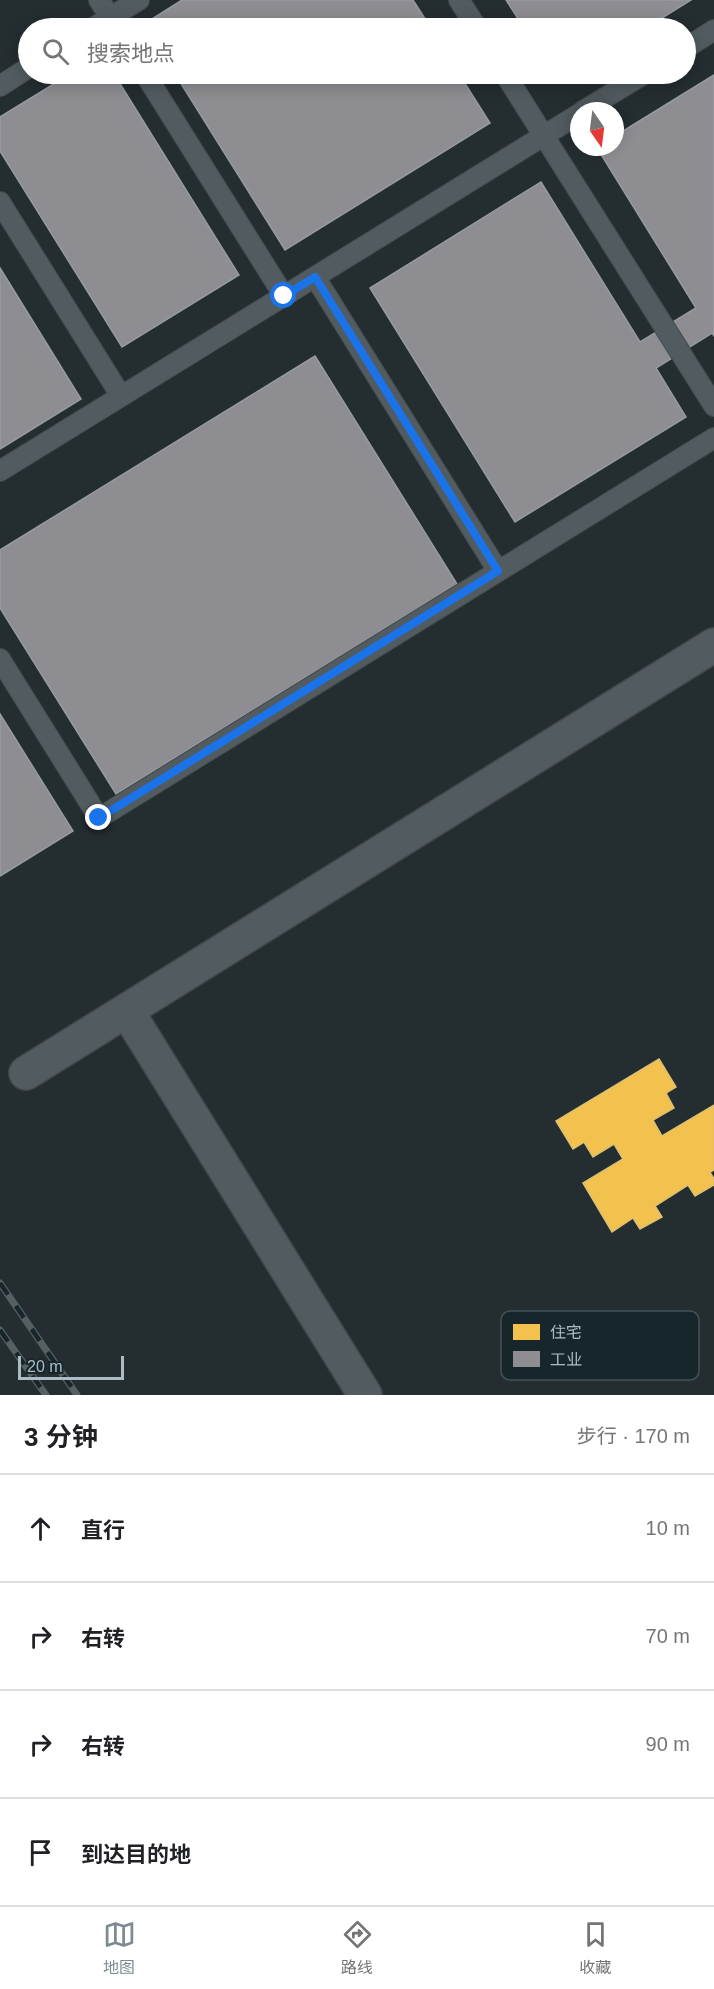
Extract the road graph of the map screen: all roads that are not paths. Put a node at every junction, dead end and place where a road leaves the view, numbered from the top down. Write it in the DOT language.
graph roads {
  1 [pos="99,0"];
  2 [pos="139,0"];
  3 [pos="459,0"];
  4 [pos="111,18"];
  5 [pos="119,18"];
  6 [pos="471,18"];
  7 [pos="714,30"];
  8 [pos="696,42"];
  9 [pos="18,74"];
  10 [pos="151,84"];
  11 [pos="511,84"];
  12 [pos="628,84"];
  13 [pos="0,86"];
  14 [pos="598,102"];
  15 [pos="570,119"];
  16 [pos="544,135"];
  17 [pos="0,202"];
  18 [pos="315,277"];
  19 [pos="284,296"];
  20 [pos="121,396"];
  21 [pos="714,406"];
  22 [pos="714,438"];
  23 [pos="0,471"];
  24 [pos="498,571"];
  25 [pos="714,645"];
  26 [pos="0,659"];
  27 [pos="127,1011"];
  28 [pos="26,1073"];
  29 [pos="365,1395"];
  1 -- 4 [label="lane"];
  2 -- 5 [label="lane"];
  3 -- 6 [label="lane"];
  7 -- 8 [label="lane"];
  9 -- 13 [label="lane"];
  10 -- 19 [label="lane"];
  11 -- 16 [label="lane"];
  12 -- 14 [label="lane"];
  15 -- 16 [label="lane"];
  16 -- 18 [label="lane"];
  16 -- 21 [label="lane"];
  17 -- 20 [label="lane"];
  18 -- 19 [label="lane"];
  18 -- 24 [label="lane"];
  19 -- 20 [label="lane"];
  20 -- 23 [label="lane"];
  22 -- 24 [label="lane"];
  24 -- 26 [label="lane"];
  25 -- 27 [label="street"];
  27 -- 28 [label="street"];
  27 -- 29 [label="street"];
}
